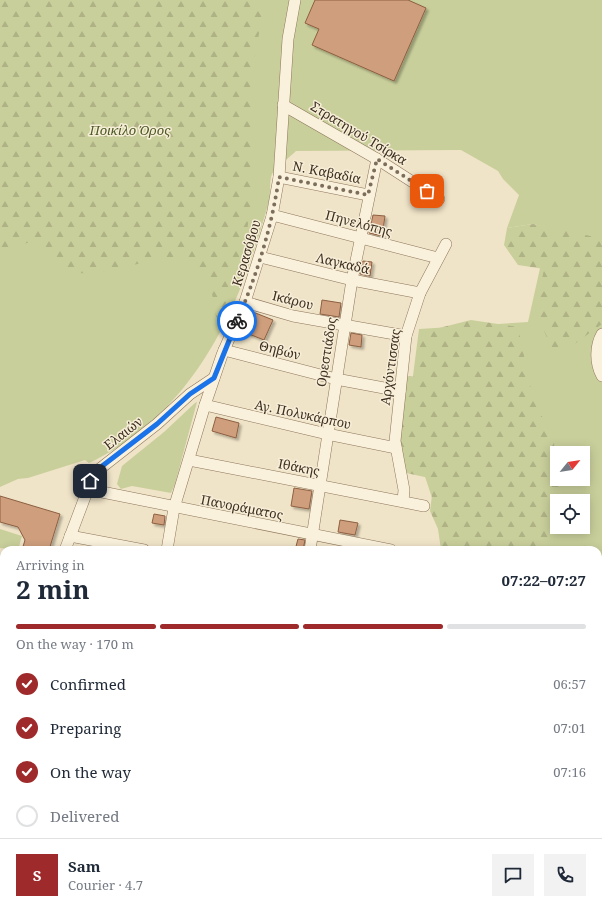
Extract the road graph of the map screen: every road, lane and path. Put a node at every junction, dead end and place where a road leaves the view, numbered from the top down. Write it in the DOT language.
graph roads {
  1 [pos="295,0"];
  2 [pos="283,105"];
  3 [pos="377,159"];
  4 [pos="279,177"];
  5 [pos="368,195"];
  6 [pos="439,199"];
  7 [pos="272,215"];
  8 [pos="360,238"];
  9 [pos="446,244"];
  10 [pos="260,257"];
  11 [pos="438,258"];
  12 [pos="352,280"];
  13 [pos="420,294"];
  14 [pos="245,302"];
  15 [pos="345,326"];
  16 [pos="602,334"];
  17 [pos="406,336"];
  18 [pos="224,350"];
  19 [pos="602,376"];
  20 [pos="214,378"];
  21 [pos="336,379"];
  22 [pos="400,391"];
  23 [pos="205,406"];
  24 [pos="327,434"];
  25 [pos="396,448"];
  26 [pos="189,460"];
  27 [pos="319,485"];
  28 [pos="88,489"];
  29 [pos="403,501"];
  30 [pos="424,506"];
  31 [pos="174,508"];
  32 [pos="312,535"];
  33 [pos="70,536"];
  34 [pos="66,546"];
  35 [pos="123,546"];
  36 [pos="168,546"];
  37 [pos="311,546"];
  38 [pos="370,546"];
  1 -- 2 [label="street, Κερασόβου"];
  2 -- 3 [label="street, Στρατηγού Τσίρκα"];
  2 -- 4 [label="street, Κερασόβου"];
  3 -- 5 [label="street, Ορεστιάδος"];
  3 -- 6 [label="street, Στρατηγού Τσίρκα"];
  4 -- 5 [label="street, N. Καβαδία"];
  4 -- 7 [label="street, Κερασόβου"];
  5 -- 8 [label="street, Ορεστιάδος"];
  7 -- 8 [label="street, Πηνελόπης"];
  7 -- 10 [label="street, Κερασόβου"];
  8 -- 11 [label="street, Πηνελόπης"];
  8 -- 12 [label="street, Ορεστιάδος"];
  9 -- 11 [label="street, Αρχόντισσας"];
  10 -- 12 [label="street, Λαγκαδά"];
  10 -- 14 [label="street, Κερασόβου"];
  11 -- 13 [label="street, Αρχόντισσας"];
  12 -- 13 [label="street, Λαγκαδά"];
  12 -- 15 [label="street, Ορεστιάδος"];
  13 -- 17 [label="street, Αρχόντισσας"];
  14 -- 15 [label="street, Ικάρου"];
  14 -- 18 [label="street, Κερασόβου"];
  15 -- 17 [label="street, Ικάρου"];
  15 -- 21 [label="street, Ορεστιάδος"];
  16 -- 19 [label="street"];
  17 -- 22 [label="street, Αρχόντισσας"];
  18 -- 20 [label="street, Κερασόβου"];
  18 -- 21 [label="street, Θηβών"];
  20 -- 23 [label="street, Κερασόβου"];
  20 -- 28 [label="street, Ελαιών"];
  21 -- 22 [label="street, Θηβών"];
  21 -- 24 [label="street, Ορεστιάδος"];
  22 -- 25 [label="street, Αρχόντισσας"];
  23 -- 24 [label="street, Αγ. Πολυκάρπου"];
  23 -- 26 [label="street, Κερασόβου"];
  24 -- 25 [label="street, Αγ. Πολυκάρπου"];
  24 -- 27 [label="street, Ορεστιάδος"];
  25 -- 29 [label="street, Αρχόντισσας"];
  26 -- 27 [label="street, Ιθάκης"];
  26 -- 31 [label="street, Κερασόβου"];
  27 -- 29 [label="street, Ιθάκης"];
  27 -- 32 [label="street, Ορεστιάδος"];
  28 -- 31 [label="street, Πανοράματος"];
  28 -- 33 [label="street, Ελαιών"];
  29 -- 30 [label="street, Ιθάκης"];
  31 -- 32 [label="street, Πανοράματος"];
  31 -- 36 [label="street, Κερασόβου"];
  32 -- 37 [label="street, Ορεστιάδος"];
  32 -- 38 [label="street, Πανοράματος"];
  33 -- 34 [label="street, Ελαιών"];
  33 -- 35 [label="street"];
}
